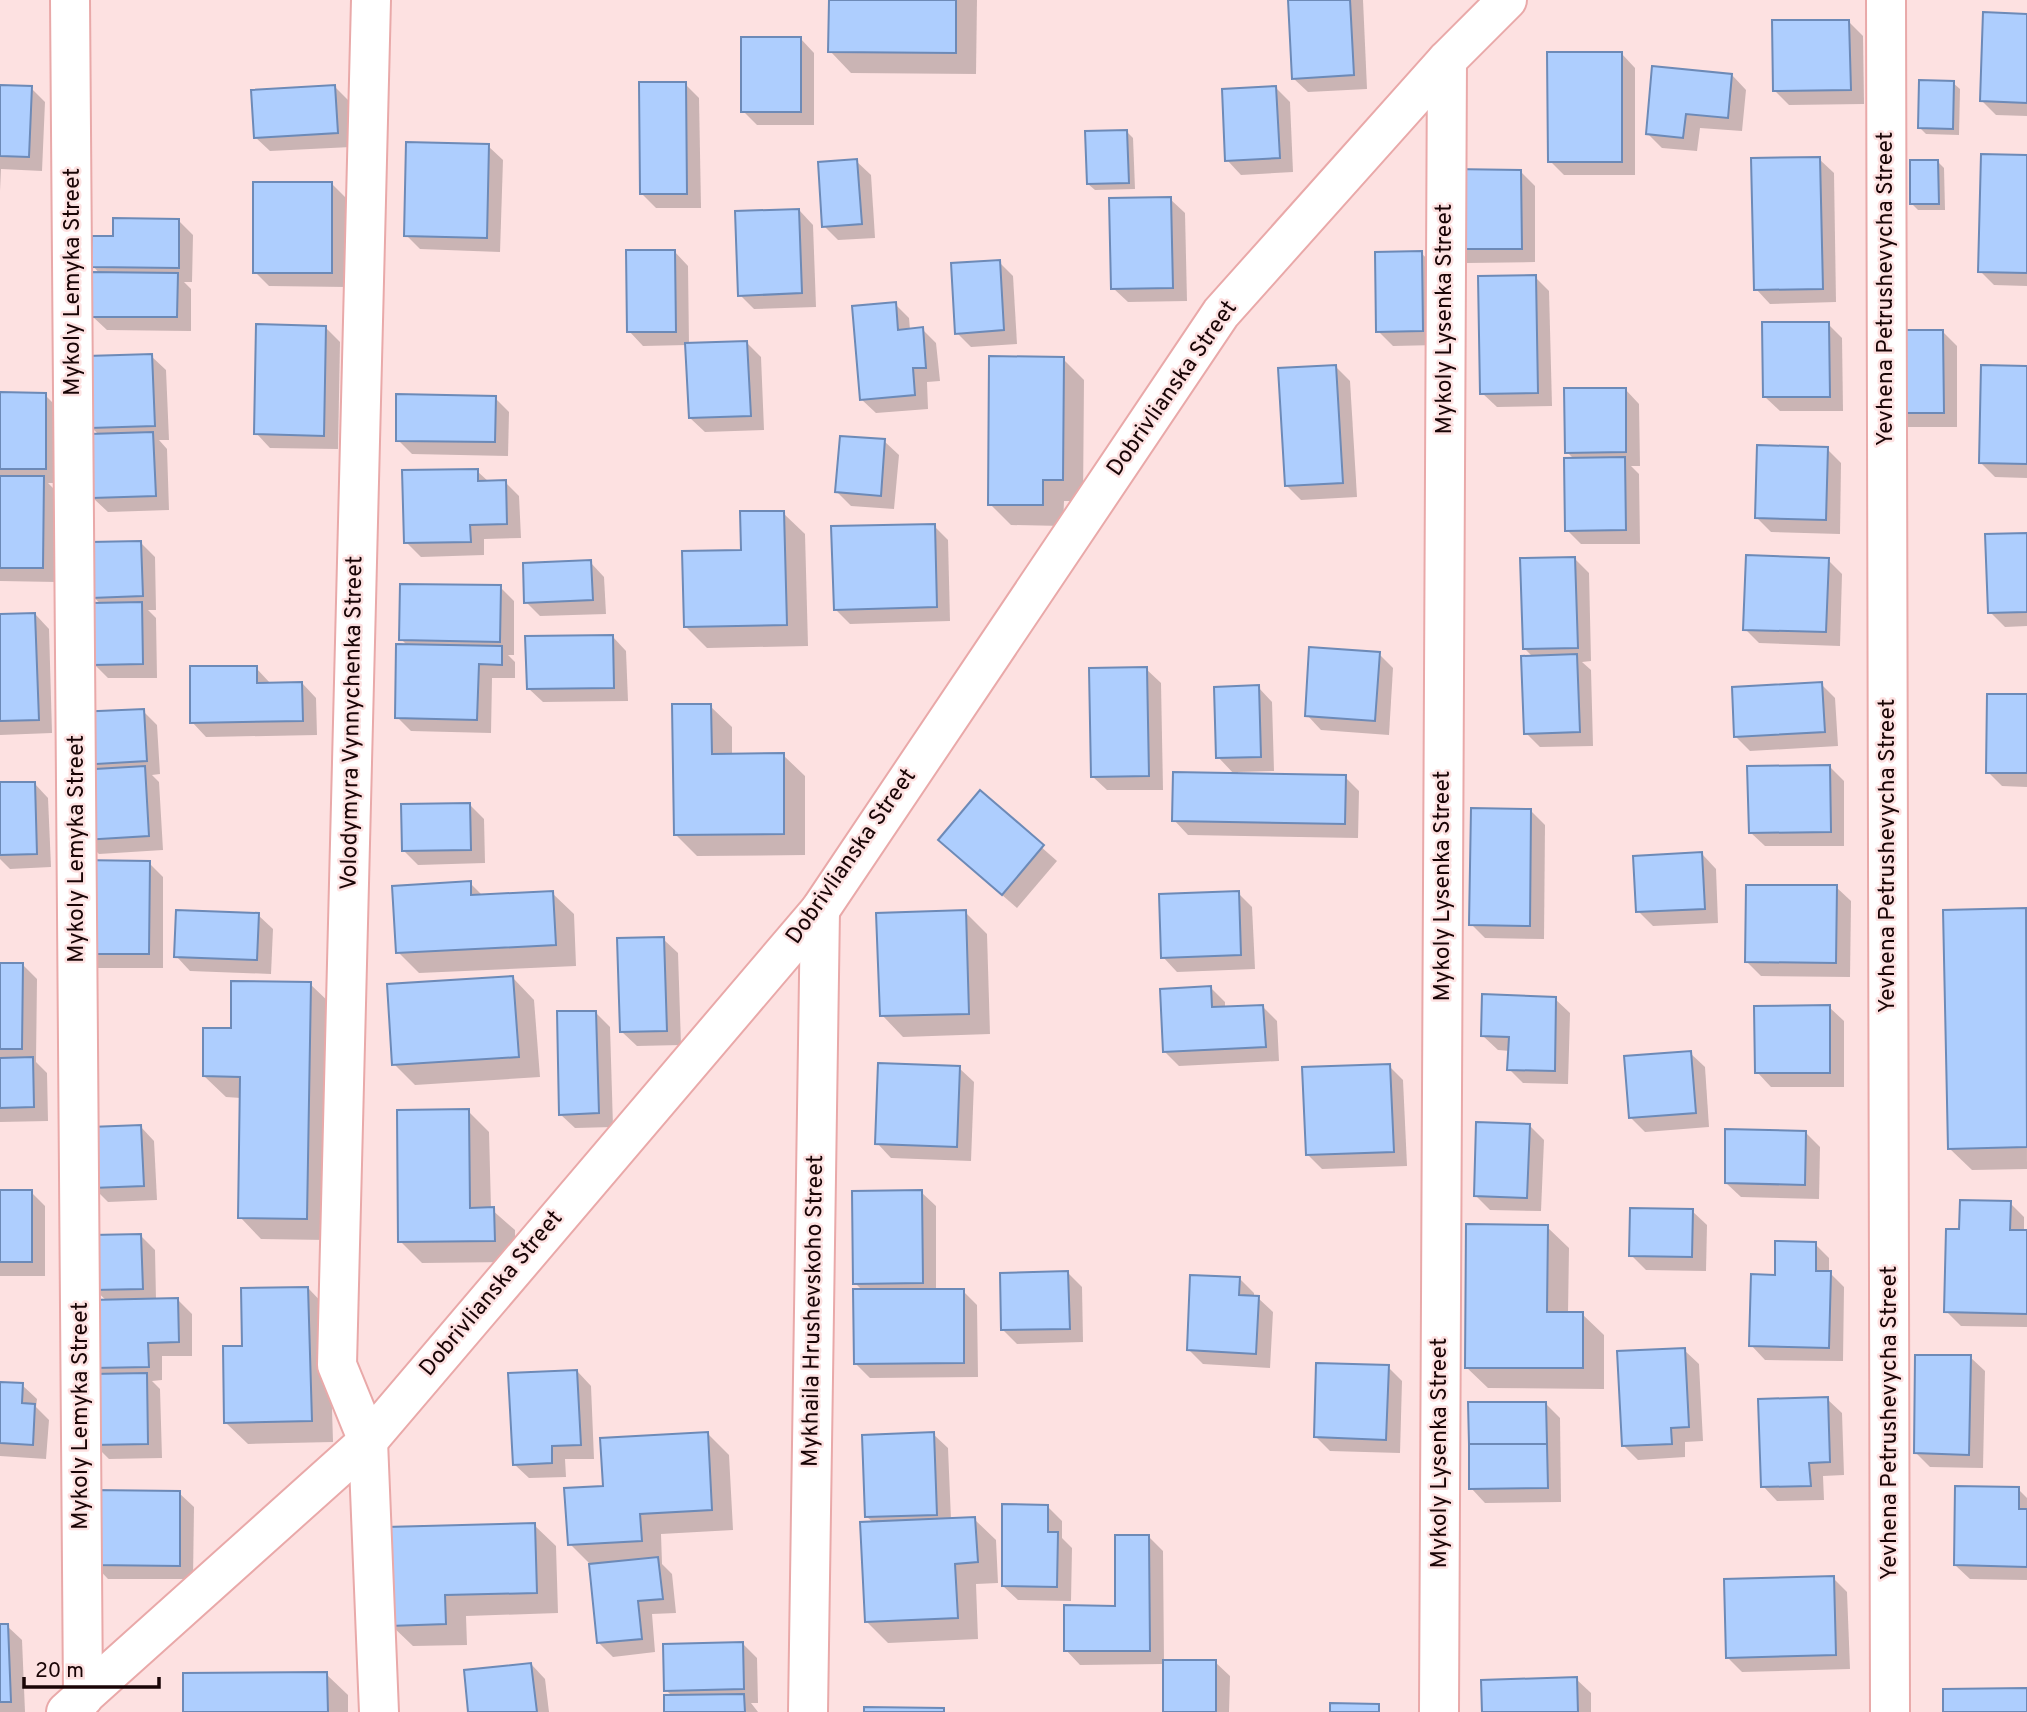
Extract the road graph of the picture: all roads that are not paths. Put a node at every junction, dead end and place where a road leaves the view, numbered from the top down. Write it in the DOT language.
graph roads {
  1 [pos="70,0"];
  2 [pos="371,0"];
  3 [pos="1507,0"];
  4 [pos="1886,0"];
  5 [pos="1447,60"];
  6 [pos="820,909"];
  7 [pos="368,1441"];
  8 [pos="75,1705"];
  9 [pos="379,1712"];
  10 [pos="808,1712"];
  11 [pos="1439,1712"];
  12 [pos="1891,1712"];
  1 -- 8 [label="street, Mykoly Lemyka Street"];
  2 -- 7 [label="street, Volodymyra Vynnychenka Street"];
  3 -- 5 [label="street, Dobrivlianska Street"];
  4 -- 12 [label="street, Yevhena Petrushevycha Street"];
  5 -- 6 [label="street, Dobrivlianska Street"];
  5 -- 11 [label="street, Mykoly Lysenka Street"];
  6 -- 7 [label="street, Dobrivlianska Street"];
  6 -- 10 [label="street, Mykhaila Hrushevskoho Street"];
  7 -- 8 [label="street, Dobrivlianska Street"];
  7 -- 9 [label="street, Volodymyra Vynnychenka Street"];
}
